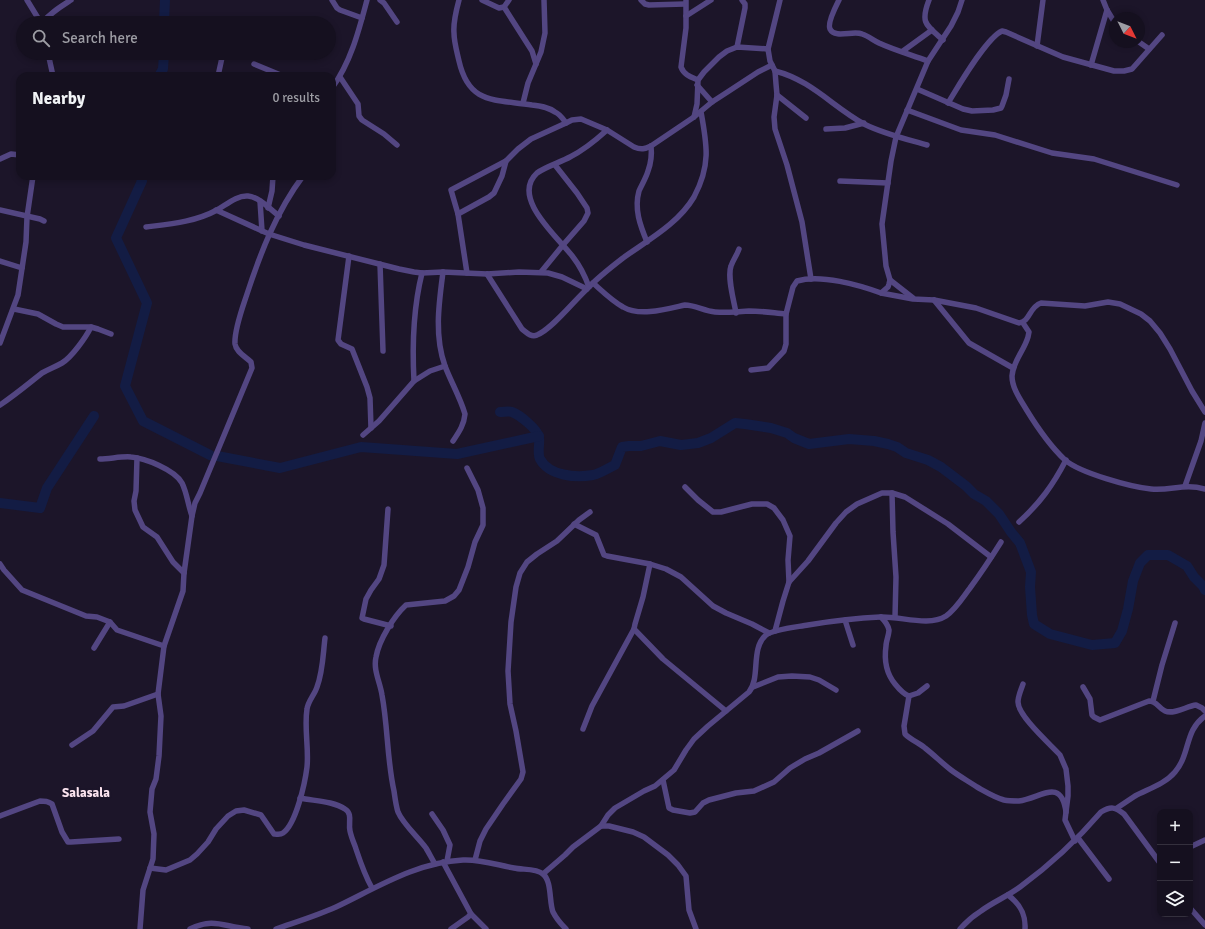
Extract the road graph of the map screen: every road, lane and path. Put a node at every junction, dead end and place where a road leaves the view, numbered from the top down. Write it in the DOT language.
graph roads {
  1 [pos="27,0"];
  2 [pos="71,0"];
  3 [pos="332,0"];
  4 [pos="367,0"];
  5 [pos="380,0"];
  6 [pos="459,0"];
  7 [pos="482,0"];
  8 [pos="509,0"];
  9 [pos="544,0"];
  10 [pos="641,0"];
  11 [pos="711,0"];
  12 [pos="742,0"];
  13 [pos="780,0"];
  14 [pos="839,0"];
  15 [pos="929,0"];
  16 [pos="962,0"];
  17 [pos="1044,0"];
  18 [pos="1103,0"];
  19 [pos="686,2"];
  20 [pos="504,7"];
  21 [pos="1107,10"];
  22 [pos="1109,13"];
  23 [pos="37,16"];
  24 [pos="48,16"];
  25 [pos="686,16"];
  26 [pos="362,18"];
  27 [pos="397,22"];
  28 [pos="932,30"];
  29 [pos="1162,35"];
  30 [pos="943,40"];
  31 [pos="1037,46"];
  32 [pos="1145,46"];
  33 [pos="736,47"];
  34 [pos="768,49"];
  35 [pos="1149,49"];
  36 [pos="903,51"];
  37 [pos="50,60"];
  38 [pos="221,60"];
  39 [pos="928,61"];
  40 [pos="254,64"];
  41 [pos="536,64"];
  42 [pos="772,65"];
  43 [pos="1091,65"];
  44 [pos="775,71"];
  45 [pos="52,72"];
  46 [pos="219,72"];
  47 [pos="273,72"];
  48 [pos="340,77"];
  49 [pos="1009,79"];
  50 [pos="336,82"];
  51 [pos="698,82"];
  52 [pos="917,89"];
  53 [pos="777,95"];
  54 [pos="712,102"];
  55 [pos="523,103"];
  56 [pos="948,103"];
  57 [pos="907,110"];
  58 [pos="701,112"];
  59 [pos="694,117"];
  60 [pos="806,118"];
  61 [pos="566,123"];
  62 [pos="864,124"];
  63 [pos="826,129"];
  64 [pos="607,130"];
  65 [pos="896,137"];
  66 [pos="397,145"];
  67 [pos="928,145"];
  68 [pos="652,146"];
  69 [pos="16,155"];
  70 [pos="0,159"];
  71 [pos="506,161"];
  72 [pos="555,165"];
  73 [pos="33,180"];
  74 [pos="272,180"];
  75 [pos="300,180"];
  76 [pos="840,181"];
  77 [pos="888,183"];
  78 [pos="1177,185"];
  79 [pos="260,201"];
  80 [pos="268,208"];
  81 [pos="0,210"];
  82 [pos="216,210"];
  83 [pos="458,214"];
  84 [pos="279,216"];
  85 [pos="27,217"];
  86 [pos="44,221"];
  87 [pos="146,227"];
  88 [pos="262,231"];
  89 [pos="269,234"];
  90 [pos="647,242"];
  91 [pos="562,245"];
  92 [pos="739,249"];
  93 [pos="349,256"];
  94 [pos="0,261"];
  95 [pos="380,264"];
  96 [pos="22,268"];
  97 [pos="443,272"];
  98 [pos="541,272"];
  99 [pos="422,273"];
  100 [pos="467,273"];
  101 [pos="487,274"];
  102 [pos="811,279"];
  103 [pos="890,280"];
  104 [pos="590,286"];
  105 [pos="881,292"];
  106 [pos="913,299"];
  107 [pos="934,300"];
  108 [pos="14,309"];
  109 [pos="736,313"];
  110 [pos="786,314"];
  111 [pos="1022,323"];
  112 [pos="91,327"];
  113 [pos="110,334"];
  114 [pos="0,343"];
  115 [pos="382,351"];
  116 [pos="445,366"];
  117 [pos="1013,368"];
  118 [pos="751,370"];
  119 [pos="414,381"];
  120 [pos="0,405"];
  121 [pos="1205,412"];
  122 [pos="1205,423"];
  123 [pos="371,428"];
  124 [pos="363,435"];
  125 [pos="453,441"];
  126 [pos="137,458"];
  127 [pos="100,459"];
  128 [pos="1066,460"];
  129 [pos="467,468"];
  130 [pos="1185,486"];
  131 [pos="685,487"];
  132 [pos="1205,489"];
  133 [pos="892,493"];
  134 [pos="388,508"];
  135 [pos="590,512"];
  136 [pos="192,516"];
  137 [pos="1019,522"];
  138 [pos="574,524"];
  139 [pos="1001,542"];
  140 [pos="991,557"];
  141 [pos="0,564"];
  142 [pos="650,564"];
  143 [pos="184,573"];
  144 [pos="789,582"];
  145 [pos="881,617"];
  146 [pos="895,617"];
  147 [pos="845,620"];
  148 [pos="110,622"];
  149 [pos="1175,623"];
  150 [pos="390,626"];
  151 [pos="634,629"];
  152 [pos="772,632"];
  153 [pos="325,638"];
  154 [pos="853,645"];
  155 [pos="164,646"];
  156 [pos="94,648"];
  157 [pos="1023,684"];
  158 [pos="927,686"];
  159 [pos="753,687"];
  160 [pos="1083,687"];
  161 [pos="836,690"];
  162 [pos="158,694"];
  163 [pos="909,696"];
  164 [pos="1153,701"];
  165 [pos="1204,708"];
  166 [pos="726,711"];
  167 [pos="1205,716"];
  168 [pos="583,729"];
  169 [pos="858,731"];
  170 [pos="72,745"];
  171 [pos="663,780"];
  172 [pos="300,798"];
  173 [pos="1117,808"];
  174 [pos="1066,812"];
  175 [pos="432,814"];
  176 [pos="0,816"];
  177 [pos="601,826"];
  178 [pos="119,839"];
  179 [pos="1076,839"];
  180 [pos="1205,840"];
  181 [pos="1193,846"];
  182 [pos="1157,859"];
  183 [pos="475,860"];
  184 [pos="445,862"];
  185 [pos="434,864"];
  186 [pos="150,868"];
  187 [pos="543,874"];
  188 [pos="1109,880"];
  189 [pos="372,888"];
  190 [pos="1008,895"];
  191 [pos="1193,911"];
  192 [pos="471,914"];
  193 [pos="1205,925"];
  194 [pos="140,929"];
  195 [pos="190,929"];
  196 [pos="246,929"];
  197 [pos="276,929"];
  198 [pos="451,929"];
  199 [pos="486,929"];
  200 [pos="566,929"];
  201 [pos="696,929"];
  202 [pos="960,929"];
  203 [pos="1025,929"];
  1 -- 23 [label="street"];
  2 -- 24 [label="street"];
  3 -- 26 [label="street"];
  4 -- 26 [label="street"];
  5 -- 27 [label="street"];
  6 -- 55 [label="street"];
  7 -- 20 [label="street"];
  8 -- 20 [label="street"];
  9 -- 41 [label="street"];
  10 -- 19 [label="street"];
  11 -- 25 [label="street"];
  12 -- 33 [label="street"];
  13 -- 34 [label="street"];
  14 -- 36 [label="street"];
  15 -- 28 [label="street"];
  16 -- 30 [label="street"];
  17 -- 31 [label="street"];
  18 -- 21 [label="street"];
  19 -- 25 [label="street"];
  20 -- 41 [label="street"];
  21 -- 22 [label="street"];
  21 -- 43 [label="street"];
  25 -- 51 [label="street"];
  26 -- 48 [label="street"];
  28 -- 30 [label="street"];
  28 -- 36 [label="street"];
  29 -- 35 [label="street"];
  30 -- 39 [label="street"];
  31 -- 43 [label="street"];
  31 -- 56 [label="street"];
  32 -- 35 [label="street"];
  33 -- 34 [label="street"];
  33 -- 51 [label="street"];
  34 -- 42 [label="street"];
  35 -- 43 [label="street"];
  36 -- 39 [label="street"];
  37 -- 45 [label="street"];
  38 -- 46 [label="street"];
  39 -- 52 [label="street"];
  40 -- 47 [label="street"];
  41 -- 55 [label="street"];
  42 -- 44 [label="street"];
  42 -- 54 [label="street"];
  44 -- 53 [label="street"];
  44 -- 62 [label="street"];
  48 -- 50 [label="street"];
  48 -- 66 [label="street"];
  49 -- 56 [label="street"];
  51 -- 54 [label="street"];
  51 -- 59 [label="street"];
  52 -- 56 [label="street"];
  52 -- 57 [label="street"];
  53 -- 60 [label="street"];
  53 -- 102 [label="street"];
  54 -- 58 [label="street"];
  55 -- 61 [label="street"];
  57 -- 65 [label="street"];
  57 -- 78 [label="street"];
  58 -- 59 [label="street"];
  58 -- 90 [label="street"];
  59 -- 68 [label="street"];
  61 -- 64 [label="street"];
  61 -- 71 [label="street"];
  62 -- 63 [label="street"];
  62 -- 65 [label="street"];
  64 -- 68 [label="street"];
  64 -- 72 [label="street"];
  65 -- 67 [label="street"];
  65 -- 77 [label="street"];
  68 -- 90 [label="street"];
  69 -- 70 [label="street"];
  71 -- 83 [label="street"];
  71 -- 83 [label="street"];
  72 -- 91 [label="street"];
  72 -- 91 [label="street"];
  73 -- 85 [label="street"];
  74 -- 80 [label="street"];
  75 -- 84 [label="street"];
  76 -- 77 [label="street"];
  77 -- 103 [label="street"];
  79 -- 80 [label="street"];
  79 -- 82 [label="street"];
  79 -- 88 [label="street"];
  80 -- 84 [label="street"];
  81 -- 85 [label="street"];
  82 -- 87 [label="street"];
  82 -- 88 [label="street"];
  83 -- 100 [label="street"];
  84 -- 89 [label="street"];
  85 -- 86 [label="street"];
  85 -- 96 [label="street"];
  88 -- 89 [label="street"];
  89 -- 93 [label="street"];
  89 -- 136 [label="street"];
  90 -- 104 [label="street"];
  91 -- 98 [label="street"];
  91 -- 104 [label="street"];
  92 -- 109 [label="street"];
  93 -- 95 [label="street"];
  93 -- 123 [label="street"];
  94 -- 96 [label="street"];
  95 -- 99 [label="street"];
  95 -- 115 [label="street"];
  96 -- 108 [label="street"];
  97 -- 99 [label="street"];
  97 -- 100 [label="street"];
  97 -- 116 [label="street"];
  98 -- 101 [label="street"];
  98 -- 104 [label="street"];
  99 -- 119 [label="street"];
  100 -- 101 [label="street"];
  101 -- 104 [label="street"];
  102 -- 105 [label="street"];
  102 -- 110 [label="street"];
  103 -- 105 [label="street"];
  103 -- 106 [label="street"];
  104 -- 109 [label="street"];
  105 -- 106 [label="street"];
  106 -- 107 [label="street"];
  107 -- 111 [label="street"];
  107 -- 117 [label="street"];
  108 -- 112 [label="street"];
  108 -- 114 [label="street"];
  109 -- 110 [label="street"];
  110 -- 118 [label="street"];
  111 -- 117 [label="street"];
  111 -- 121 [label="street"];
  112 -- 113 [label="street"];
  112 -- 120 [label="street"];
  116 -- 119 [label="street"];
  116 -- 125 [label="street"];
  117 -- 128 [label="street"];
  119 -- 123 [label="street"];
  122 -- 130 [label="street"];
  123 -- 124 [label="street"];
  126 -- 127 [label="street"];
  126 -- 136 [label="street"];
  126 -- 143 [label="street"];
  128 -- 130 [label="street"];
  128 -- 137 [label="street"];
  129 -- 150 [label="street"];
  130 -- 132 [label="street"];
  131 -- 144 [label="street"];
  133 -- 140 [label="street"];
  133 -- 144 [label="street"];
  133 -- 146 [label="street"];
  134 -- 150 [label="street"];
  135 -- 138 [label="street"];
  136 -- 143 [label="street"];
  138 -- 142 [label="street"];
  138 -- 183 [label="street"];
  139 -- 140 [label="street"];
  140 -- 146 [label="street"];
  141 -- 148 [label="street"];
  142 -- 151 [label="street"];
  142 -- 152 [label="street"];
  143 -- 155 [label="street"];
  144 -- 152 [label="street"];
  145 -- 146 [label="street"];
  145 -- 147 [label="street"];
  145 -- 163 [label="street"];
  147 -- 152 [label="street"];
  147 -- 154 [label="street"];
  148 -- 155 [label="street"];
  148 -- 156 [label="street"];
  149 -- 164 [label="street"];
  150 -- 185 [label="street"];
  151 -- 166 [label="street"];
  151 -- 168 [label="street"];
  152 -- 159 [label="street"];
  153 -- 172 [label="street"];
  155 -- 162 [label="street"];
  157 -- 174 [label="street"];
  158 -- 163 [label="street"];
  159 -- 161 [label="street"];
  159 -- 166 [label="street"];
  160 -- 164 [label="street"];
  162 -- 170 [label="street"];
  162 -- 186 [label="street"];
  163 -- 174 [label="street"];
  164 -- 165 [label="street"];
  166 -- 171 [label="street"];
  167 -- 173 [label="street"];
  169 -- 171 [label="street"];
  171 -- 177 [label="street"];
  172 -- 186 [label="street"];
  172 -- 189 [label="street"];
  173 -- 179 [label="street"];
  173 -- 182 [label="street"];
  174 -- 179 [label="street"];
  175 -- 184 [label="street"];
  176 -- 178 [label="street"];
  177 -- 187 [label="street"];
  177 -- 201 [label="street"];
  179 -- 188 [label="street"];
  179 -- 190 [label="street"];
  180 -- 181 [label="street"];
  183 -- 184 [label="street"];
  183 -- 187 [label="street"];
  184 -- 185 [label="street"];
  184 -- 192 [label="street"];
  185 -- 189 [label="street"];
  186 -- 194 [label="street"];
  187 -- 200 [label="street"];
  189 -- 197 [label="street"];
  190 -- 202 [label="street"];
  190 -- 203 [label="street"];
  191 -- 193 [label="street"];
  192 -- 198 [label="street"];
  192 -- 199 [label="street"];
  195 -- 196 [label="street"];
}
